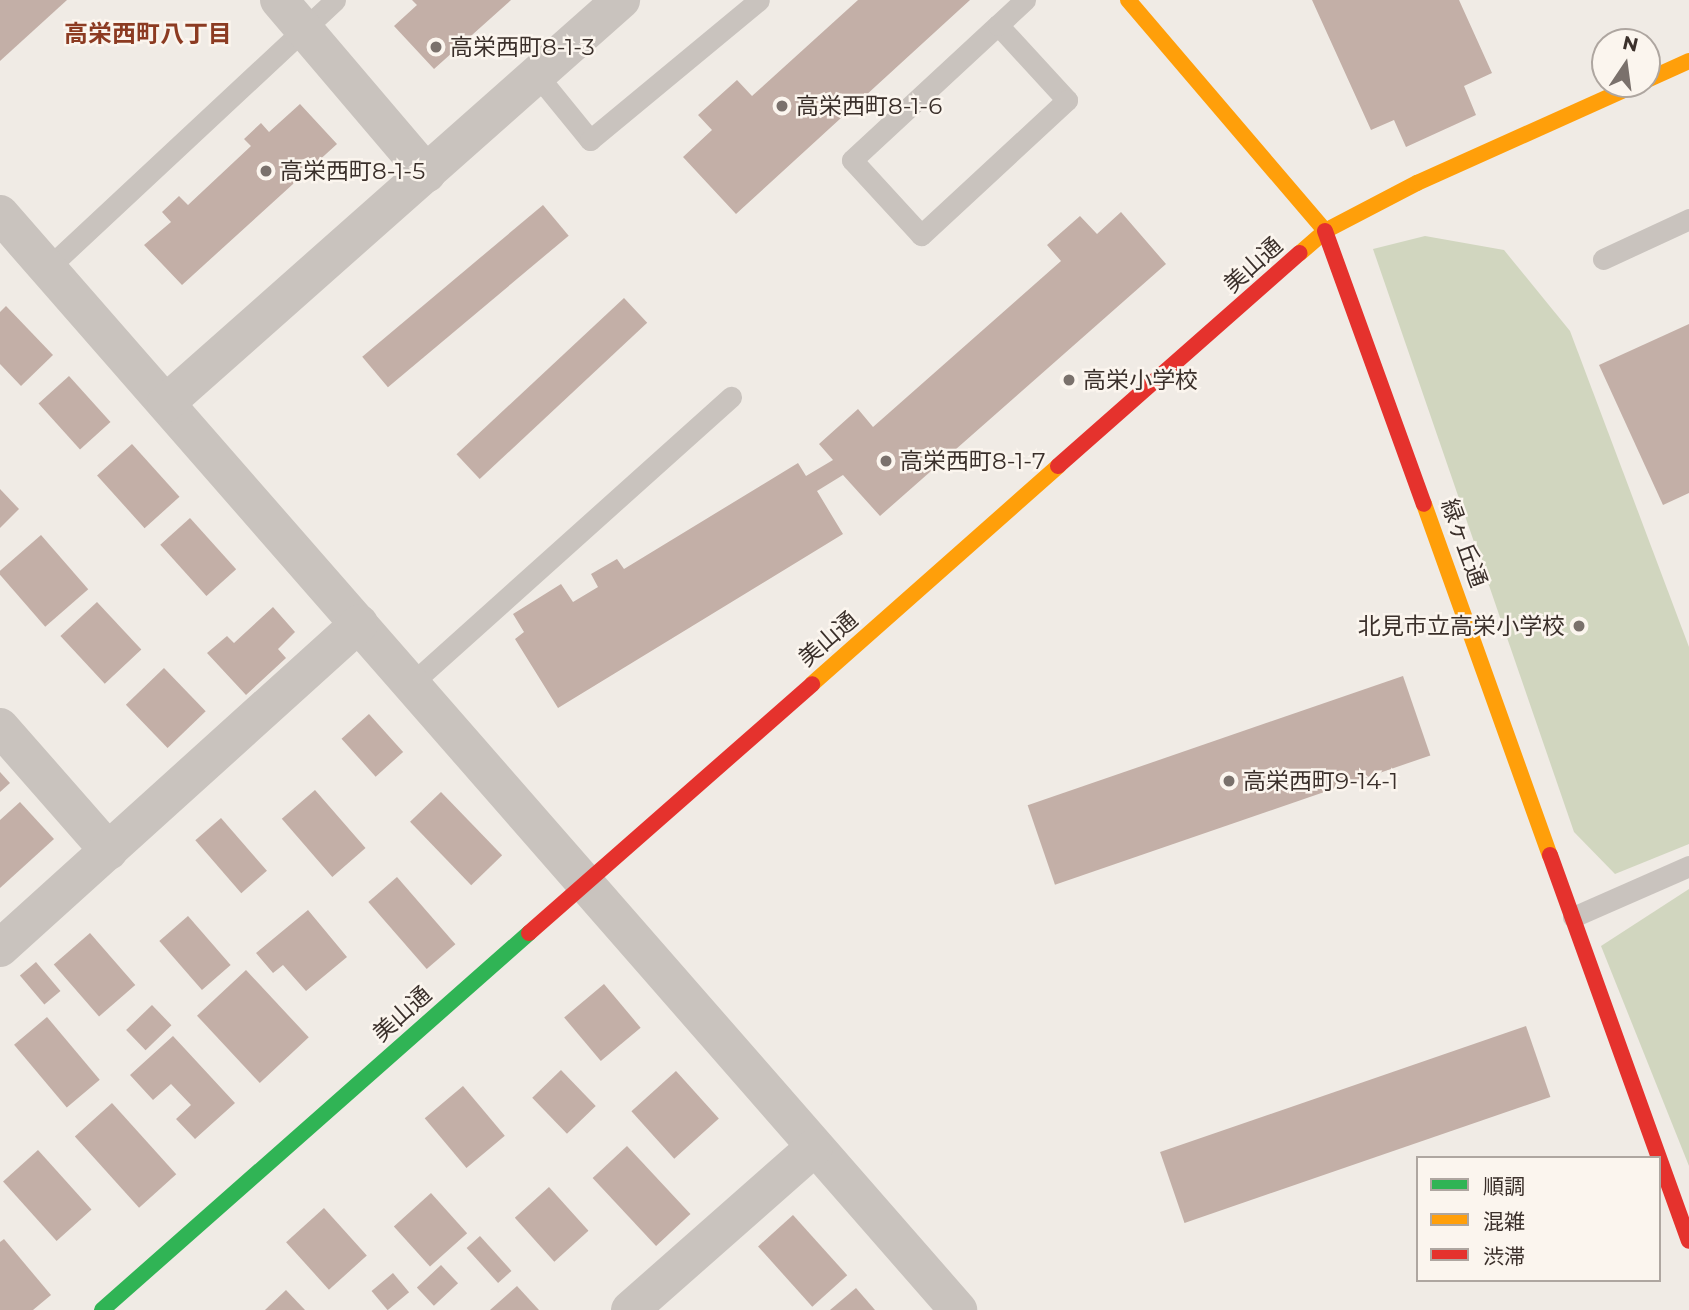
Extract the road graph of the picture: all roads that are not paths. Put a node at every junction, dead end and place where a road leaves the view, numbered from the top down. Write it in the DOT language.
graph roads {
  1 [pos="335,0"];
  2 [pos="621,0"];
  3 [pos="759,0"];
  4 [pos="1025,0"];
  5 [pos="1136,2"];
  6 [pos="291,14"];
  7 [pos="998,25"];
  8 [pos="1689,61"];
  9 [pos="1661,74"];
  10 [pos="537,75"];
  11 [pos="1606,98"];
  12 [pos="427,174"];
  13 [pos="1689,219"];
  14 [pos="5,229"];
  15 [pos="1325,231"];
  16 [pos="1602,259"];
  17 [pos="48,267"];
  18 [pos="731,397"];
  19 [pos="166,403"];
  20 [pos="359,625"];
  21 [pos="411,684"];
  22 [pos="0,727"];
  23 [pos="109,851"];
  24 [pos="1689,866"];
  25 [pos="586,882"];
  26 [pos="1573,917"];
  27 [pos="0,948"];
  28 [pos="814,1148"];
  29 [pos="1659,1156"];
  30 [pos="1661,1163"];
  31 [pos="1689,1241"];
  32 [pos="102,1310"];
  33 [pos="631,1310"];
  34 [pos="958,1310"];
  1 -- 6 [label="lane"];
  2 -- 10 [label="street"];
  3 -- 10 [label="lane"];
  4 -- 7 [label="lane"];
  5 -- 15 [label="street, 緑ヶ丘通"];
  6 -- 12 [label="street"];
  6 -- 17 [label="lane"];
  7 -- 7 [label="lane"];
  8 -- 9 [label="street"];
  10 -- 12 [label="street"];
  11 -- 15 [label="street, 美山通"];
  12 -- 19 [label="street"];
  13 -- 16 [label="lane"];
  14 -- 17 [label="street"];
  15 -- 25 [label="street, 美山通"];
  15 -- 26 [label="street, 緑ヶ丘通"];
  17 -- 19 [label="street"];
  18 -- 21 [label="lane"];
  19 -- 20 [label="street"];
  20 -- 21 [label="street"];
  20 -- 23 [label="street"];
  21 -- 25 [label="street"];
  22 -- 23 [label="street"];
  23 -- 27 [label="street"];
  24 -- 26 [label="lane"];
  25 -- 28 [label="street"];
  25 -- 32 [label="street, 美山通"];
  26 -- 29 [label="street, 緑ヶ丘通"];
  28 -- 33 [label="street"];
  28 -- 34 [label="street"];
  30 -- 31 [label="street, 緑ヶ丘通"];
}
